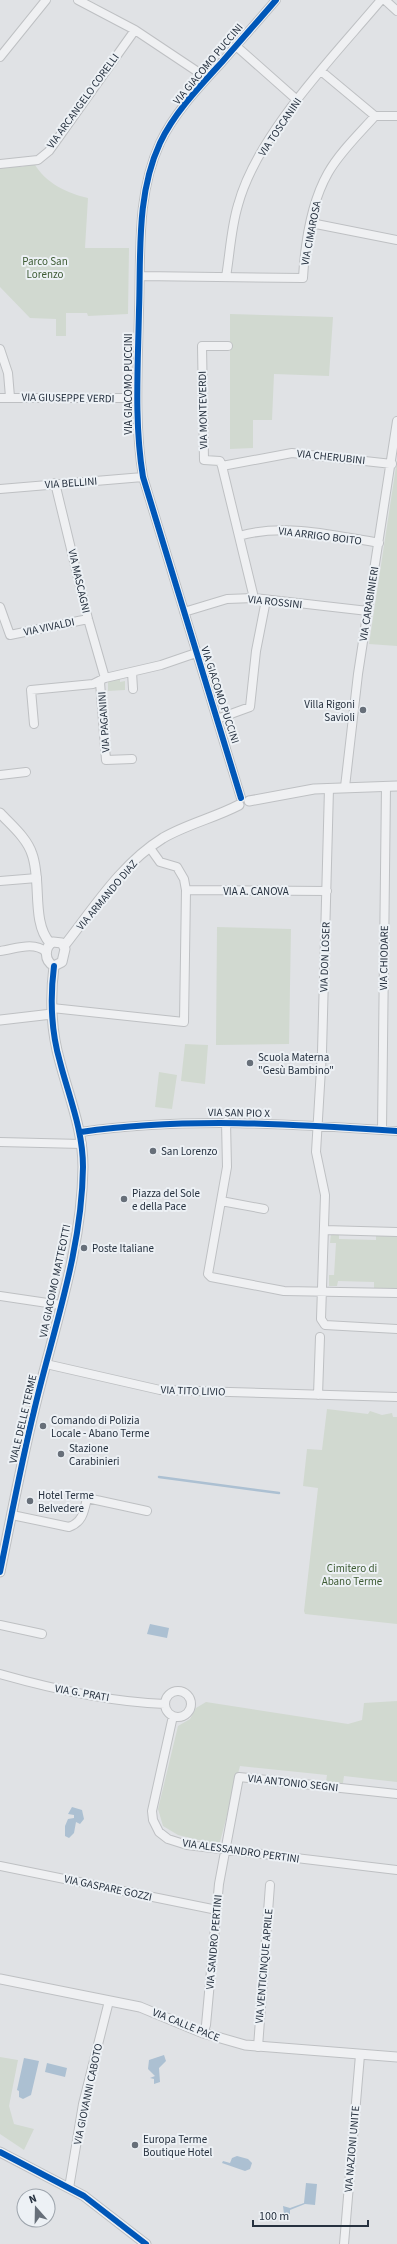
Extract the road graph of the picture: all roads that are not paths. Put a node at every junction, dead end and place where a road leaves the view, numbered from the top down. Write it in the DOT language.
graph roads {
  1 [pos="46,0"];
  2 [pos="78,0"];
  3 [pos="276,0"];
  4 [pos="381,0"];
  5 [pos="386,0"];
  6 [pos="397,11"];
  7 [pos="135,30"];
  8 [pos="236,46"];
  9 [pos="0,57"];
  10 [pos="321,71"];
  11 [pos="207,78"];
  12 [pos="297,100"];
  13 [pos="375,116"];
  14 [pos="397,116"];
  15 [pos="0,164"];
  16 [pos="311,223"];
  17 [pos="397,240"];
  18 [pos="140,276"];
  19 [pos="226,277"];
  20 [pos="228,346"];
  21 [pos="0,349"];
  22 [pos="10,397"];
  23 [pos="0,398"];
  24 [pos="137,398"];
  25 [pos="397,421"];
  26 [pos="392,464"];
  27 [pos="222,466"];
  28 [pos="143,477"];
  29 [pos="55,483"];
  30 [pos="0,489"];
  31 [pos="239,536"];
  32 [pos="379,543"];
  33 [pos="254,598"];
  34 [pos="266,600"];
  35 [pos="368,611"];
  36 [pos="184,612"];
  37 [pos="1,613"];
  38 [pos="88,619"];
  39 [pos="196,653"];
  40 [pos="132,672"];
  41 [pos="102,680"];
  42 [pos="133,689"];
  43 [pos="217,719"];
  44 [pos="34,724"];
  45 [pos="132,759"];
  46 [pos="26,772"];
  47 [pos="0,775"];
  48 [pos="386,786"];
  49 [pos="397,786"];
  50 [pos="345,787"];
  51 [pos="329,788"];
  52 [pos="243,801"];
  53 [pos="0,813"];
  54 [pos="150,848"];
  55 [pos="37,878"];
  56 [pos="0,881"];
  57 [pos="186,890"];
  58 [pos="327,891"];
  59 [pos="64,946"];
  60 [pos="48,947"];
  61 [pos="0,951"];
  62 [pos="54,966"];
  63 [pos="52,1011"];
  64 [pos="0,1020"];
  65 [pos="226,1122"];
  66 [pos="318,1127"];
  67 [pos="382,1130"];
  68 [pos="397,1131"];
  69 [pos="81,1132"];
  70 [pos="0,1142"];
  71 [pos="82,1144"];
  72 [pos="221,1201"];
  73 [pos="264,1209"];
  74 [pos="324,1230"];
  75 [pos="397,1232"];
  76 [pos="322,1291"];
  77 [pos="397,1293"];
  78 [pos="0,1296"];
  79 [pos="61,1305"];
  80 [pos="397,1329"];
  81 [pos="320,1337"];
  82 [pos="46,1364"];
  83 [pos="318,1395"];
  84 [pos="397,1397"];
  85 [pos="147,1511"];
  86 [pos="12,1515"];
  87 [pos="0,1572"];
  88 [pos="0,1625"];
  89 [pos="42,1634"];
  90 [pos="0,1674"];
  91 [pos="165,1704"];
  92 [pos="174,1716"];
  93 [pos="397,1794"];
  94 [pos="224,1850"];
  95 [pos="0,1866"];
  96 [pos="397,1870"];
  97 [pos="270,1885"];
  98 [pos="216,1910"];
  99 [pos="0,1979"];
  100 [pos="109,2001"];
  101 [pos="203,2033"];
  102 [pos="258,2047"];
  103 [pos="360,2055"];
  104 [pos="397,2057"];
  105 [pos="0,2152"];
  106 [pos="69,2188"];
  107 [pos="146,2244"];
  108 [pos="344,2244"];
  1 -- 9 [label="street"];
  2 -- 7 [label="street"];
  3 -- 8 [label="street, VIA GIACOMO PUCCINI"];
  4 -- 10 [label="street, VIA TOSCANINI"];
  5 -- 6 [label="street"];
  7 -- 11 [label="street"];
  7 -- 15 [label="street, VIA ARCANGELO CORELLI"];
  8 -- 11 [label="street, VIA GIACOMO PUCCINI"];
  8 -- 12 [label="street"];
  10 -- 12 [label="street, VIA TOSCANINI"];
  10 -- 13 [label="street"];
  11 -- 18 [label="street, VIA GIACOMO PUCCINI"];
  12 -- 19 [label="street, VIA TOSCANINI"];
  13 -- 14 [label="street"];
  13 -- 16 [label="street, VIA CIMAROSA"];
  16 -- 17 [label="street"];
  16 -- 19 [label="street, VIA CIMAROSA"];
  18 -- 19 [label="street, VIA CIMAROSA"];
  18 -- 24 [label="street, VIA GIACOMO PUCCINI"];
  20 -- 27 [label="street, VIA MONTEVERDI"];
  21 -- 22 [label="street"];
  22 -- 23 [label="street, VIA GIUSEPPE VERDI"];
  22 -- 24 [label="street, VIA GIUSEPPE VERDI"];
  24 -- 28 [label="street, VIA GIACOMO PUCCINI"];
  25 -- 26 [label="street, VIA CARABINIERI"];
  26 -- 27 [label="street, VIA CHERUBINI"];
  26 -- 32 [label="street, VIA CARABINIERI"];
  27 -- 31 [label="street"];
  28 -- 29 [label="street, VIA BELLINI"];
  28 -- 36 [label="street, VIA GIACOMO PUCCINI"];
  29 -- 30 [label="street, VIA BELLINI"];
  29 -- 38 [label="street, VIA MASCAGNI"];
  31 -- 32 [label="street, VIA ARRIGO BOITO"];
  31 -- 33 [label="street"];
  32 -- 35 [label="street, VIA CARABINIERI"];
  33 -- 34 [label="street, VIA ROSSINI"];
  33 -- 36 [label="street, VIA ROSSINI"];
  34 -- 35 [label="street, VIA ROSSINI"];
  34 -- 43 [label="street"];
  35 -- 50 [label="street, VIA CARABINIERI"];
  36 -- 39 [label="street, VIA GIACOMO PUCCINI"];
  37 -- 38 [label="street, VIA VIVALDI"];
  38 -- 41 [label="street, VIA MASCAGNI"];
  39 -- 40 [label="street, VIA PAGANINI"];
  39 -- 43 [label="street, VIA GIACOMO PUCCINI"];
  40 -- 41 [label="street, VIA PAGANINI"];
  40 -- 42 [label="street"];
  41 -- 44 [label="street, VIA PAGANINI"];
  41 -- 45 [label="street, VIA PAGANINI"];
  43 -- 52 [label="street, VIA GIACOMO PUCCINI"];
  46 -- 47 [label="street"];
  48 -- 49 [label="street, VIA ARMANDO DIAZ"];
  48 -- 50 [label="street, VIA ARMANDO DIAZ"];
  48 -- 67 [label="street, VIA CHIODARE"];
  50 -- 51 [label="street, VIA ARMANDO DIAZ"];
  51 -- 52 [label="street, VIA ARMANDO DIAZ"];
  51 -- 58 [label="street, VIA DON LOSER"];
  52 -- 54 [label="street, VIA ARMANDO DIAZ"];
  53 -- 55 [label="street"];
  54 -- 57 [label="street"];
  54 -- 59 [label="street, VIA ARMANDO DIAZ"];
  55 -- 56 [label="street"];
  55 -- 60 [label="street"];
  57 -- 58 [label="street, VIA A. CANOVA"];
  57 -- 63 [label="street"];
  58 -- 66 [label="street, VIA DON LOSER"];
  59 -- 60 [label="street"];
  59 -- 62 [label="street"];
  60 -- 61 [label="street"];
  60 -- 62 [label="street"];
  62 -- 63 [label="street, VIA GIACOMO MATTEOTTI"];
  63 -- 64 [label="street"];
  63 -- 69 [label="street, VIA GIACOMO MATTEOTTI"];
  65 -- 66 [label="street, VIA SAN PIO X"];
  65 -- 69 [label="street, VIA SAN PIO X"];
  65 -- 72 [label="street"];
  66 -- 67 [label="street, VIA SAN PIO X"];
  66 -- 74 [label="street, VIA DON LOSER"];
  67 -- 68 [label="street, VIA SAN PIO X"];
  69 -- 71 [label="street, VIA GIACOMO MATTEOTTI"];
  70 -- 71 [label="street"];
  71 -- 79 [label="street, VIA GIACOMO MATTEOTTI"];
  72 -- 73 [label="street"];
  72 -- 76 [label="street"];
  74 -- 75 [label="street"];
  74 -- 76 [label="street, VIA DON LOSER"];
  76 -- 77 [label="street"];
  76 -- 80 [label="street, VIA DON LOSER"];
  78 -- 79 [label="street"];
  79 -- 82 [label="street, VIA GIACOMO MATTEOTTI"];
  81 -- 83 [label="street"];
  82 -- 83 [label="street, VIA TITO LIVIO"];
  82 -- 86 [label="street, VIALE DELLE TERME"];
  83 -- 84 [label="street, VIA TITO LIVIO"];
  85 -- 86 [label="street"];
  86 -- 87 [label="street, VIALE DELLE TERME"];
  88 -- 89 [label="street"];
  90 -- 91 [label="street, VIA G. PRATI"];
  91 -- 92 [label="street"];
  91 -- 92 [label="street"];
  92 -- 94 [label="street, VIA ALESSANDRO PERTINI"];
  93 -- 94 [label="street, VIA ANTONIO SEGNI"];
  94 -- 96 [label="street, VIA ALESSANDRO PERTINI"];
  94 -- 98 [label="street, VIA SANDRO PERTINI"];
  95 -- 98 [label="street, VIA GASPARE GOZZI"];
  97 -- 102 [label="street, VIA VENTICINQUE APRILE"];
  98 -- 101 [label="street, VIA SANDRO PERTINI"];
  99 -- 100 [label="street, VIA CALLE PACE"];
  100 -- 101 [label="street, VIA CALLE PACE"];
  100 -- 106 [label="street, VIA GIOVANNI CABOTO"];
  101 -- 102 [label="street, VIA CALLE PACE"];
  102 -- 103 [label="street, VIA CALLE PACE"];
  103 -- 104 [label="street, VIA CALLE PACE"];
  103 -- 108 [label="street, VIA NAZIONI UNITE"];
  105 -- 106 [label="street"];
  106 -- 107 [label="street"];
}
